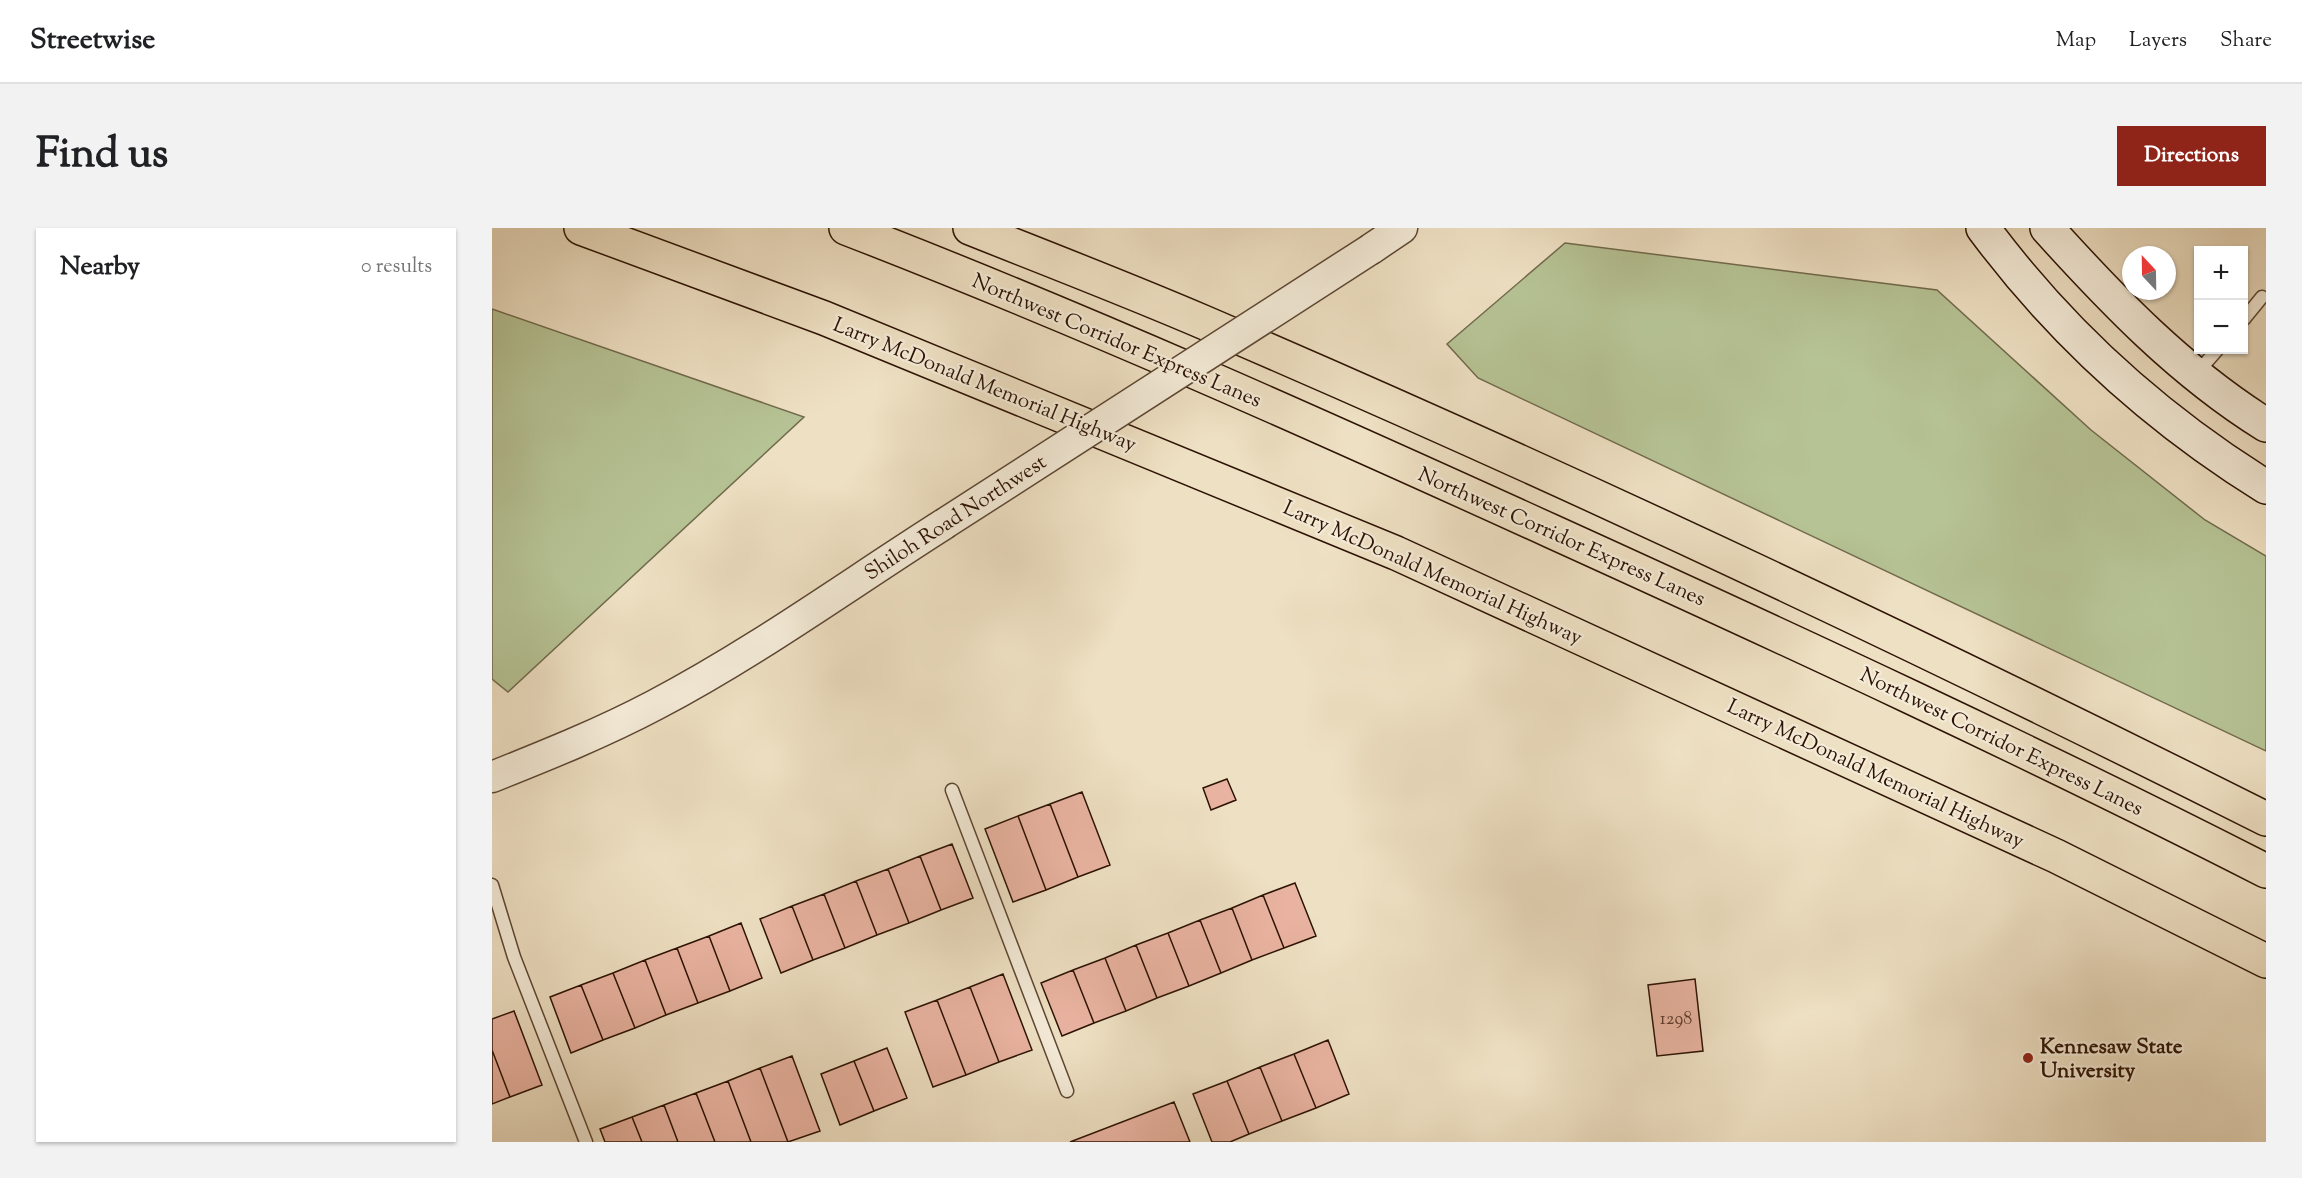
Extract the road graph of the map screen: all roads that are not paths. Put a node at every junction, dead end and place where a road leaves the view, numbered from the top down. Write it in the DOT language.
graph roads {
  1 [pos="846,228"];
  2 [pos="970,228"];
  3 [pos="1402,228"];
  4 [pos="1983,228"];
  5 [pos="2046,228"];
  6 [pos="583,230"];
  7 [pos="2262,297"];
  8 [pos="2248,314"];
  9 [pos="2214,354"];
  10 [pos="2196,374"];
  11 [pos="2266,424"];
  12 [pos="2266,487"];
  13 [pos="492,777"];
  14 [pos="952,790"];
  15 [pos="2266,819"];
  16 [pos="2266,871"];
  17 [pos="492,885"];
  18 [pos="2266,961"];
  19 [pos="1066,1091"];
  20 [pos="586,1142"];
  1 -- 16 [label="highway, Northwest Corridor Express Lanes"];
  2 -- 15 [label="highway"];
  3 -- 13 [label="street, Shiloh Road Northwest, bridge"];
  4 -- 12 [label="main road"];
  5 -- 10 [label="main road"];
  6 -- 18 [label="highway, Larry McDonald Memorial Highway"];
  7 -- 8 [label="lane"];
  9 -- 10 [label="lane"];
  10 -- 11 [label="main road"];
  14 -- 19 [label="lane"];
  17 -- 20 [label="lane"];
}
